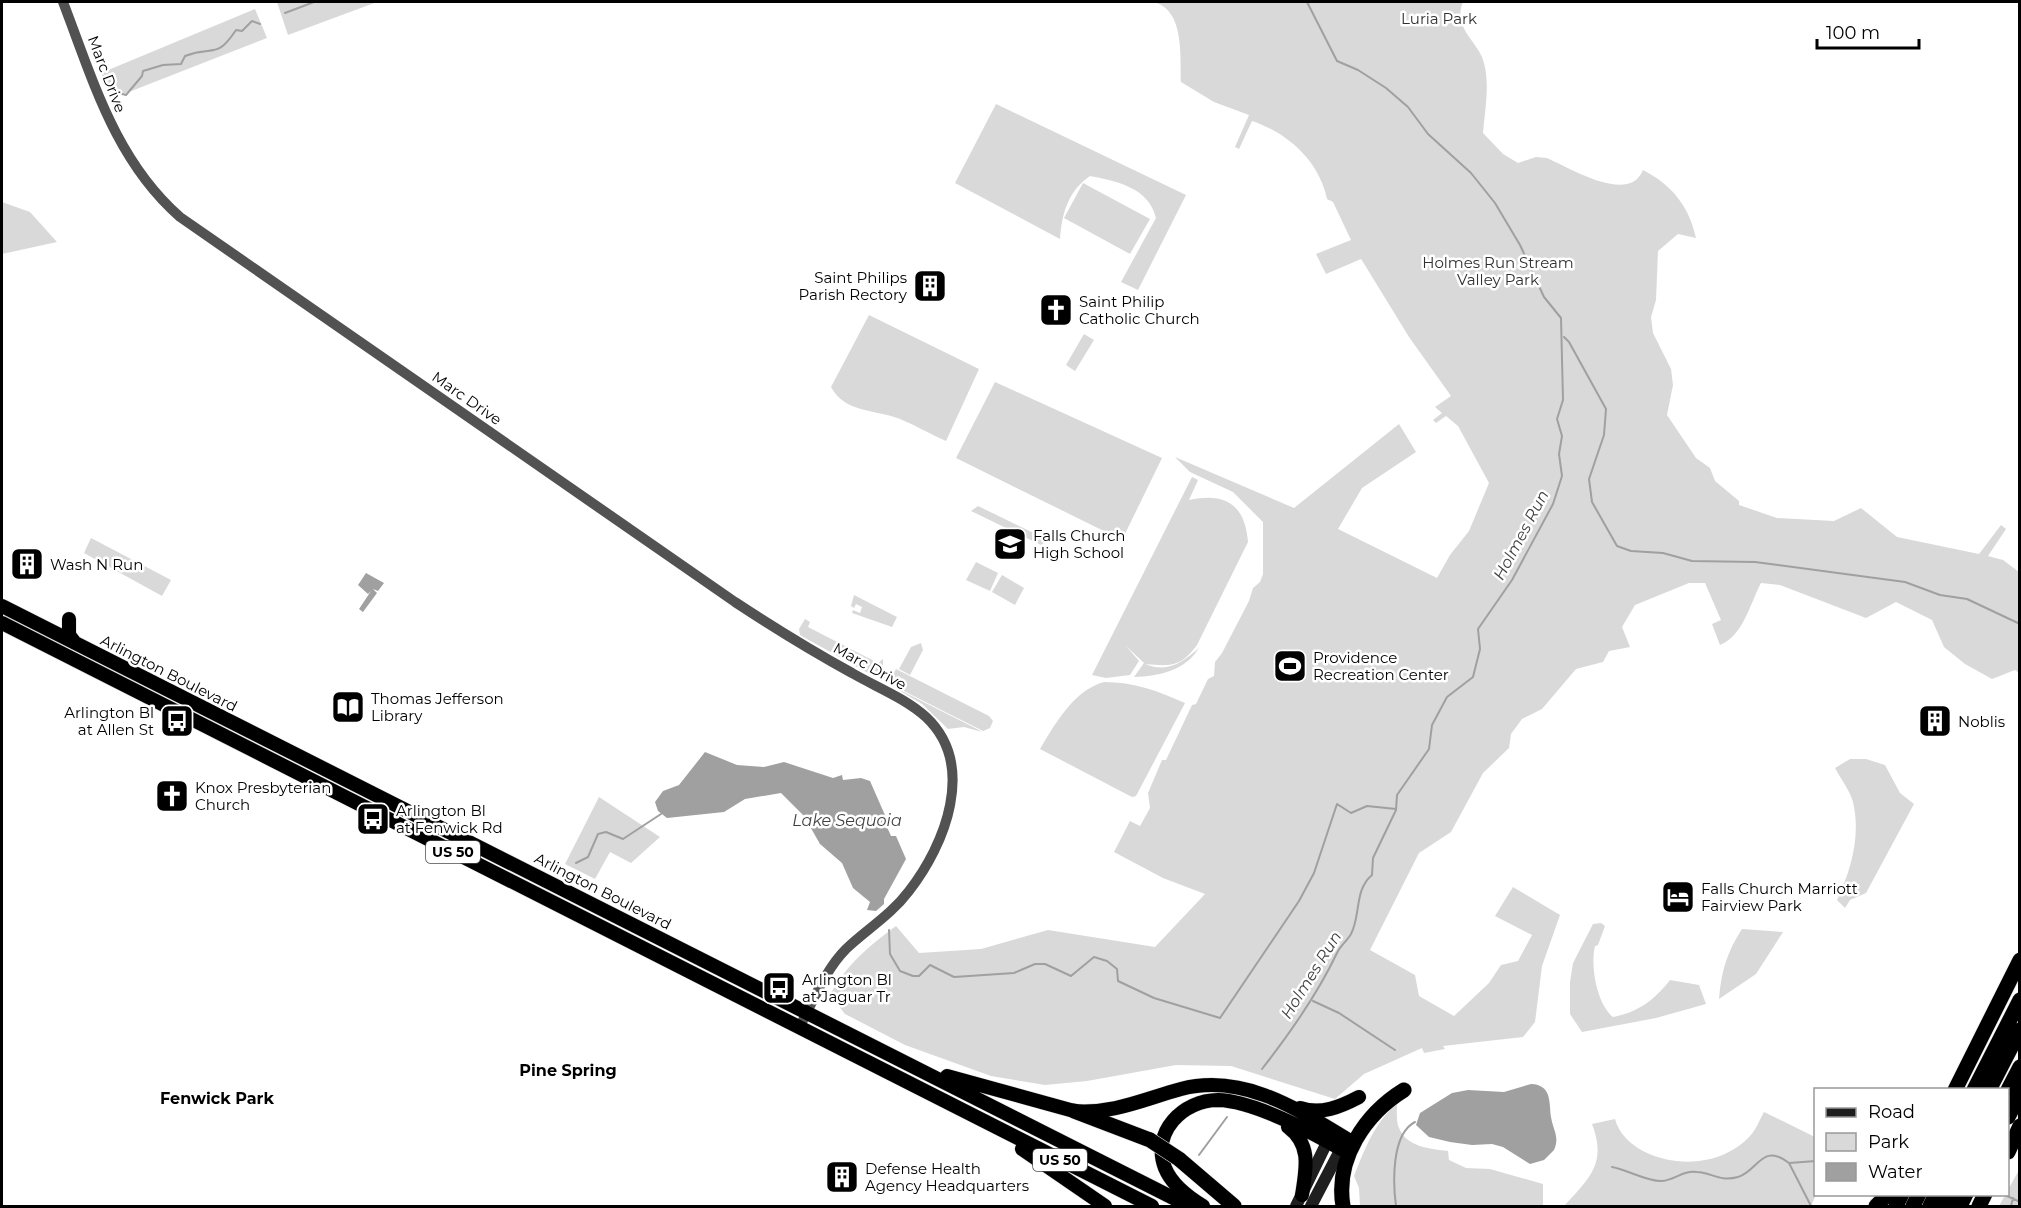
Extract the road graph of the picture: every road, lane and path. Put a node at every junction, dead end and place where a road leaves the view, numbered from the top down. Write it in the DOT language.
graph roads {
  1 [pos="63,2"];
  2 [pos="2,606"];
  3 [pos="2,623"];
  4 [pos="2019,960"];
  5 [pos="2019,1000"];
  6 [pos="807,1013"];
  7 [pos="799,1028"];
  8 [pos="2019,1030"];
  9 [pos="889,1054"];
  10 [pos="2019,1067"];
  11 [pos="1955,1088"];
  12 [pos="1975,1088"];
  13 [pos="1990,1088"];
  14 [pos="2008,1088"];
  15 [pos="1404,1090"];
  16 [pos="2019,1094"];
  17 [pos="1359,1097"];
  18 [pos="1278,1101"];
  19 [pos="1074,1111"];
  20 [pos="968,1113"];
  21 [pos="2009,1113"];
  22 [pos="1277,1119"];
  23 [pos="1025,1123"];
  24 [pos="2019,1126"];
  25 [pos="1331,1136"];
  26 [pos="1344,1144"];
  27 [pos="2009,1148"];
  28 [pos="1299,1201"];
  29 [pos="1105,1206"];
  30 [pos="1152,1206"];
  31 [pos="1189,1206"];
  32 [pos="1203,1206"];
  33 [pos="1234,1206"];
  34 [pos="1311,1206"];
  35 [pos="1343,1206"];
  1 -- 6 [label="street, Marc Drive"];
  2 -- 6 [label="highway, Arlington Boulevard / US 50"];
  3 -- 7 [label="highway, Arlington Boulevard / US 50"];
  4 -- 11 [label="highway"];
  5 -- 12 [label="highway"];
  6 -- 7 [label="street"];
  6 -- 9 [label="highway, Arlington Boulevard / US 50"];
  7 -- 20 [label="highway, Arlington Boulevard / US 50"];
  7 -- 23 [label="highway"];
  8 -- 13 [label="highway"];
  9 -- 19 [label="highway"];
  9 -- 23 [label="highway, Arlington Boulevard / US 50"];
  10 -- 14 [label="highway"];
  15 -- 35 [label="highway"];
  16 -- 21 [label="highway"];
  17 -- 18 [label="highway"];
  18 -- 19 [label="highway"];
  18 -- 25 [label="highway"];
  19 -- 33 [label="highway, bridge"];
  20 -- 29 [label="highway"];
  20 -- 30 [label="highway, Arlington Boulevard / US 50"];
  22 -- 25 [label="highway"];
  22 -- 28 [label="highway"];
  22 -- 32 [label="highway"];
  23 -- 31 [label="highway, Arlington Boulevard / US 50"];
  24 -- 27 [label="highway"];
  25 -- 26 [label="highway"];
  25 -- 28 [label="main road"];
  26 -- 34 [label="main road"];
}
